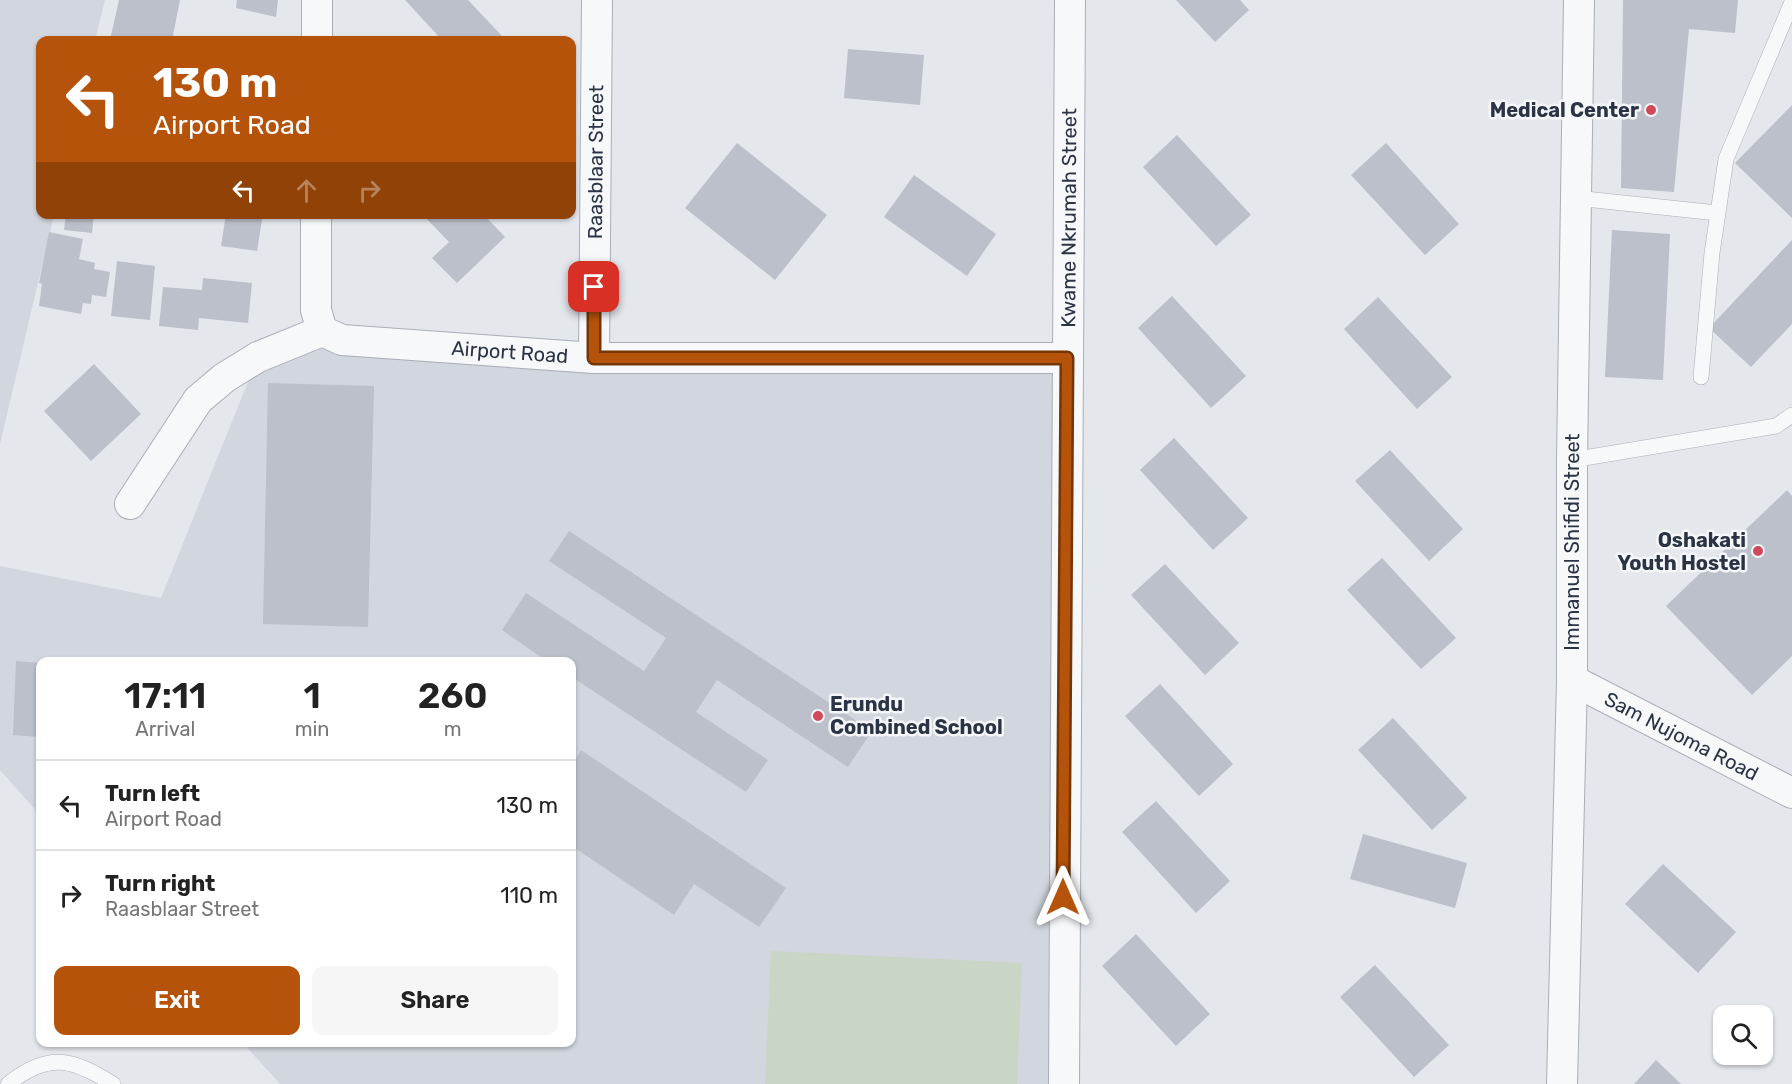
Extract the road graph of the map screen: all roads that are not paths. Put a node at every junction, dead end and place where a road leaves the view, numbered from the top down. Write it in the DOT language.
graph roads {
  1 [pos="317,0"];
  2 [pos="597,0"];
  3 [pos="1070,0"];
  4 [pos="1579,0"];
  5 [pos="1792,2"];
  6 [pos="317,36"];
  7 [pos="1576,198"];
  8 [pos="1718,213"];
  9 [pos="316,219"];
  10 [pos="322,331"];
  11 [pos="594,358"];
  12 [pos="1067,358"];
  13 [pos="1701,376"];
  14 [pos="1792,415"];
  15 [pos="1572,460"];
  16 [pos="130,504"];
  17 [pos="1572,680"];
  18 [pos="1792,794"];
  19 [pos="9,1084"];
  20 [pos="112,1084"];
  21 [pos="1064,1084"];
  22 [pos="1562,1084"];
  1 -- 6 [label="street"];
  2 -- 11 [label="street, Raasblaar Street"];
  3 -- 12 [label="street, Kwame Nkrumah Street"];
  4 -- 7 [label="street, Immanuel Shifidi Street"];
  5 -- 8 [label="lane"];
  7 -- 8 [label="lane"];
  7 -- 15 [label="street, Immanuel Shifidi Street"];
  8 -- 13 [label="lane"];
  9 -- 10 [label="street"];
  10 -- 11 [label="street, Airport Road"];
  10 -- 16 [label="street"];
  11 -- 12 [label="street, Airport Road"];
  12 -- 21 [label="street, Kwame Nkrumah Street"];
  14 -- 15 [label="lane"];
  15 -- 17 [label="street, Immanuel Shifidi Street"];
  17 -- 18 [label="street, Sam Nujoma Road"];
  17 -- 22 [label="street, Immanuel Shifidi Street"];
  19 -- 20 [label="lane"];
}
